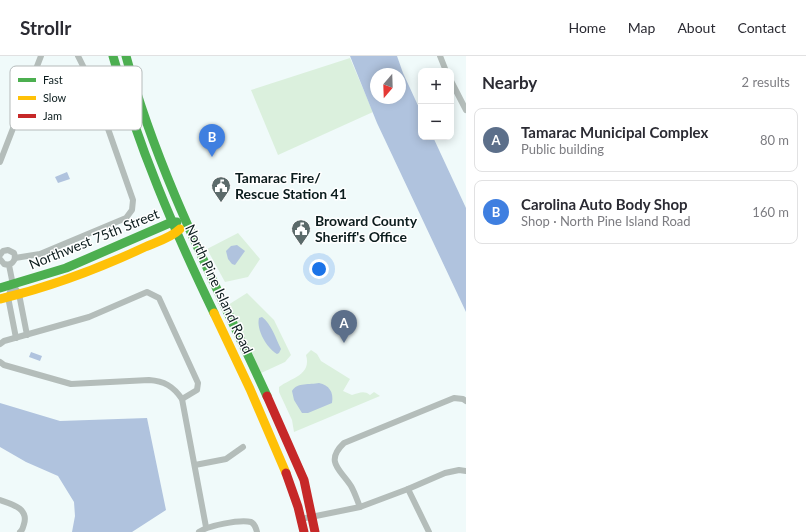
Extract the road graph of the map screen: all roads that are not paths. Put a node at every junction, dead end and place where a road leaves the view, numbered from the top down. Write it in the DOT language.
graph roads {
  1 [pos="41,56"];
  2 [pos="78,56"];
  3 [pos="113,56"];
  4 [pos="126,56"];
  5 [pos="440,56"];
  6 [pos="37,66"];
  7 [pos="83,66"];
  8 [pos="116,66"];
  9 [pos="129,66"];
  10 [pos="445,68"];
  11 [pos="454,86"];
  12 [pos="464,101"];
  13 [pos="466,110"];
  14 [pos="142,112"];
  15 [pos="12,130"];
  16 [pos="108,130"];
  17 [pos="135,130"];
  18 [pos="0,162"];
  19 [pos="172,222"];
  20 [pos="187,222"];
  21 [pos="178,232"];
  22 [pos="1,251"];
  23 [pos="15,258"];
  24 [pos="0,259"];
  25 [pos="9,265"];
  26 [pos="13,285"];
  27 [pos="0,288"];
  28 [pos="19,294"];
  29 [pos="4,298"];
  30 [pos="26,335"];
  31 [pos="16,338"];
  32 [pos="0,344"];
  33 [pos="0,362"];
  34 [pos="182,399"];
  35 [pos="465,400"];
  36 [pos="243,447"];
  37 [pos="195,465"];
  38 [pos="466,471"];
  39 [pos="408,490"];
  40 [pos="0,500"];
  41 [pos="360,507"];
  42 [pos="312,517"];
  43 [pos="301,519"];
  44 [pos="206,527"];
  45 [pos="20,532"];
  46 [pos="199,532"];
  47 [pos="257,532"];
  48 [pos="304,532"];
  49 [pos="315,532"];
  50 [pos="429,532"];
  1 -- 6 [label="street"];
  2 -- 7 [label="street"];
  3 -- 8 [label="main road, North Pine Island Road"];
  4 -- 9 [label="main road, North Pine Island Road"];
  5 -- 10 [label="street"];
  11 -- 12 [label="street"];
  12 -- 13 [label="street"];
  14 -- 20 [label="main road, North Pine Island Road"];
  15 -- 18 [label="street"];
  16 -- 23 [label="street"];
  17 -- 19 [label="main road, North Pine Island Road"];
  19 -- 20 [label="main road, Northwest 75th Street"];
  19 -- 21 [label="main road, North Pine Island Road"];
  19 -- 26 [label="main road, Northwest 75th Street"];
  20 -- 21 [label="main road, Northwest 75th Street"];
  20 -- 42 [label="main road, North Pine Island Road"];
  21 -- 28 [label="main road, Northwest 75th Street"];
  21 -- 43 [label="main road, North Pine Island Road"];
  22 -- 23 [label="street"];
  23 -- 25 [label="street"];
  24 -- 25 [label="street"];
  25 -- 26 [label="street"];
  26 -- 27 [label="main road, Northwest 75th Street"];
  26 -- 28 [label="street"];
  26 -- 29 [label="street"];
  28 -- 29 [label="main road, Northwest 75th Street"];
  28 -- 30 [label="street"];
  29 -- 31 [label="street"];
  30 -- 31 [label="street"];
  30 -- 34 [label="street"];
  31 -- 32 [label="street"];
  33 -- 34 [label="street"];
  34 -- 37 [label="street"];
  35 -- 41 [label="street"];
  36 -- 37 [label="street"];
  37 -- 44 [label="street"];
  38 -- 39 [label="street"];
  39 -- 41 [label="street"];
  39 -- 50 [label="street"];
  40 -- 45 [label="street"];
  41 -- 42 [label="street"];
  42 -- 43 [label="street"];
  42 -- 49 [label="main road, North Pine Island Road"];
  43 -- 48 [label="main road, North Pine Island Road"];
  44 -- 46 [label="street"];
  44 -- 47 [label="street"];
}
